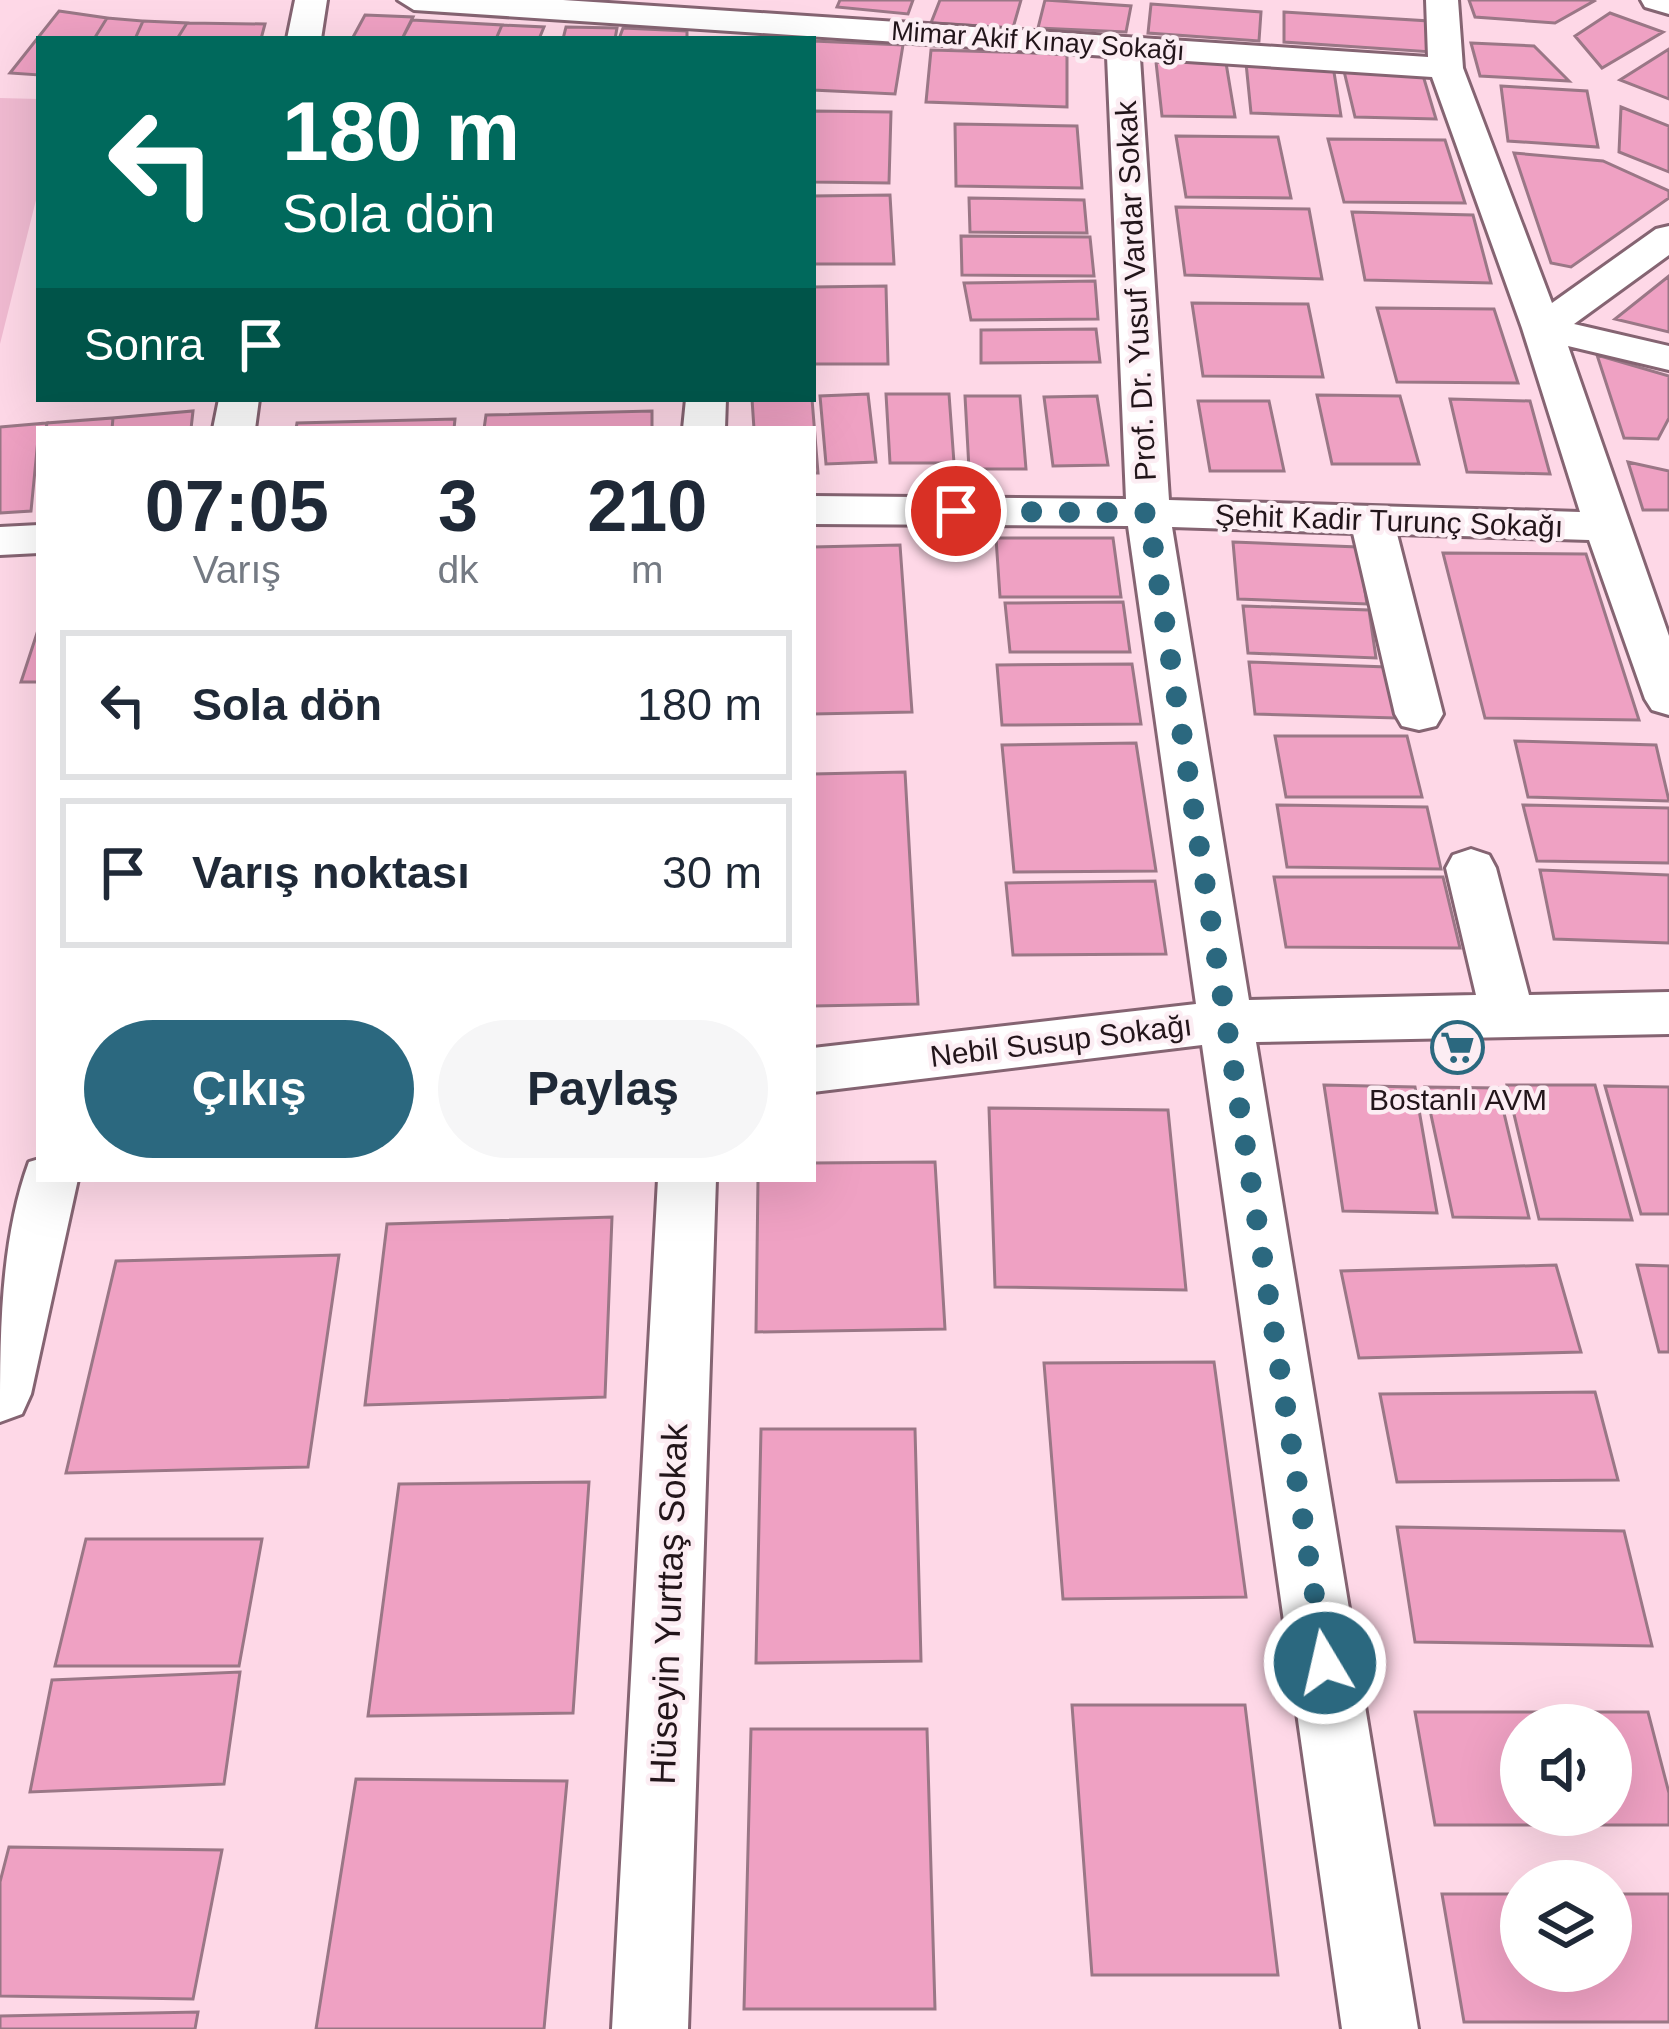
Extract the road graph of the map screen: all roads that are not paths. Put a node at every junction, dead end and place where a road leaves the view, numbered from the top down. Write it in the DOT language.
graph roads {
  1 [pos="311,0"];
  2 [pos="414,0"];
  3 [pos="1442,0"];
  4 [pos="1658,0"];
  5 [pos="1669,4"];
  6 [pos="816,12"];
  7 [pos="726,29"];
  8 [pos="305,36"];
  9 [pos="1123,48"];
  10 [pos="1446,68"];
  11 [pos="1669,237"];
  12 [pos="1542,328"];
  13 [pos="1669,358"];
  14 [pos="816,510"];
  15 [pos="1148,513"];
  16 [pos="1372,520"];
  17 [pos="1606,527"];
  18 [pos="36,538"];
  19 [pos="0,541"];
  20 [pos="1669,699"];
  21 [pos="1419,714"];
  22 [pos="1471,868"];
  23 [pos="1669,1013"];
  24 [pos="1508,1016"];
  25 [pos="1228,1022"];
  26 [pos="816,1070"];
  27 [pos="687,1182"];
  28 [pos="41,1183"];
  29 [pos="0,1394"];
  30 [pos="650,2029"];
  31 [pos="1380,2029"];
  1 -- 8 [label="street"];
  2 -- 7 [label="street, Mimar Akif Kınay Sokağı"];
  3 -- 10 [label="street"];
  4 -- 5 [label="street"];
  6 -- 7 [label="street, Mimar Akif Kınay Sokağı"];
  6 -- 9 [label="street, Mimar Akif Kınay Sokağı"];
  9 -- 10 [label="street, Mimar Akif Kınay Sokağı"];
  9 -- 15 [label="street, Prof. Dr. Yusuf Vardar Sokak"];
  10 -- 12 [label="street"];
  11 -- 12 [label="street"];
  12 -- 13 [label="street"];
  12 -- 17 [label="street"];
  14 -- 15 [label="street, Şehit Kadir Turunç Sokağı"];
  15 -- 16 [label="street, Şehit Kadir Turunç Sokağı"];
  15 -- 25 [label="street, Prof. Dr. Yusuf Vardar Sokak"];
  16 -- 17 [label="street, Şehit Kadir Turunç Sokağı"];
  16 -- 21 [label="street"];
  17 -- 20 [label="street"];
  18 -- 19 [label="street"];
  22 -- 24 [label="street"];
  23 -- 24 [label="street, Nebil Susup Sokağı"];
  24 -- 25 [label="street, Nebil Susup Sokağı"];
  25 -- 26 [label="street, Nebil Susup Sokağı"];
  25 -- 31 [label="street, Prof. Dr. Yusuf Vardar Sokak"];
  27 -- 30 [label="street, Hüseyin Yurttaş Sokak"];
  28 -- 29 [label="street"];
}
